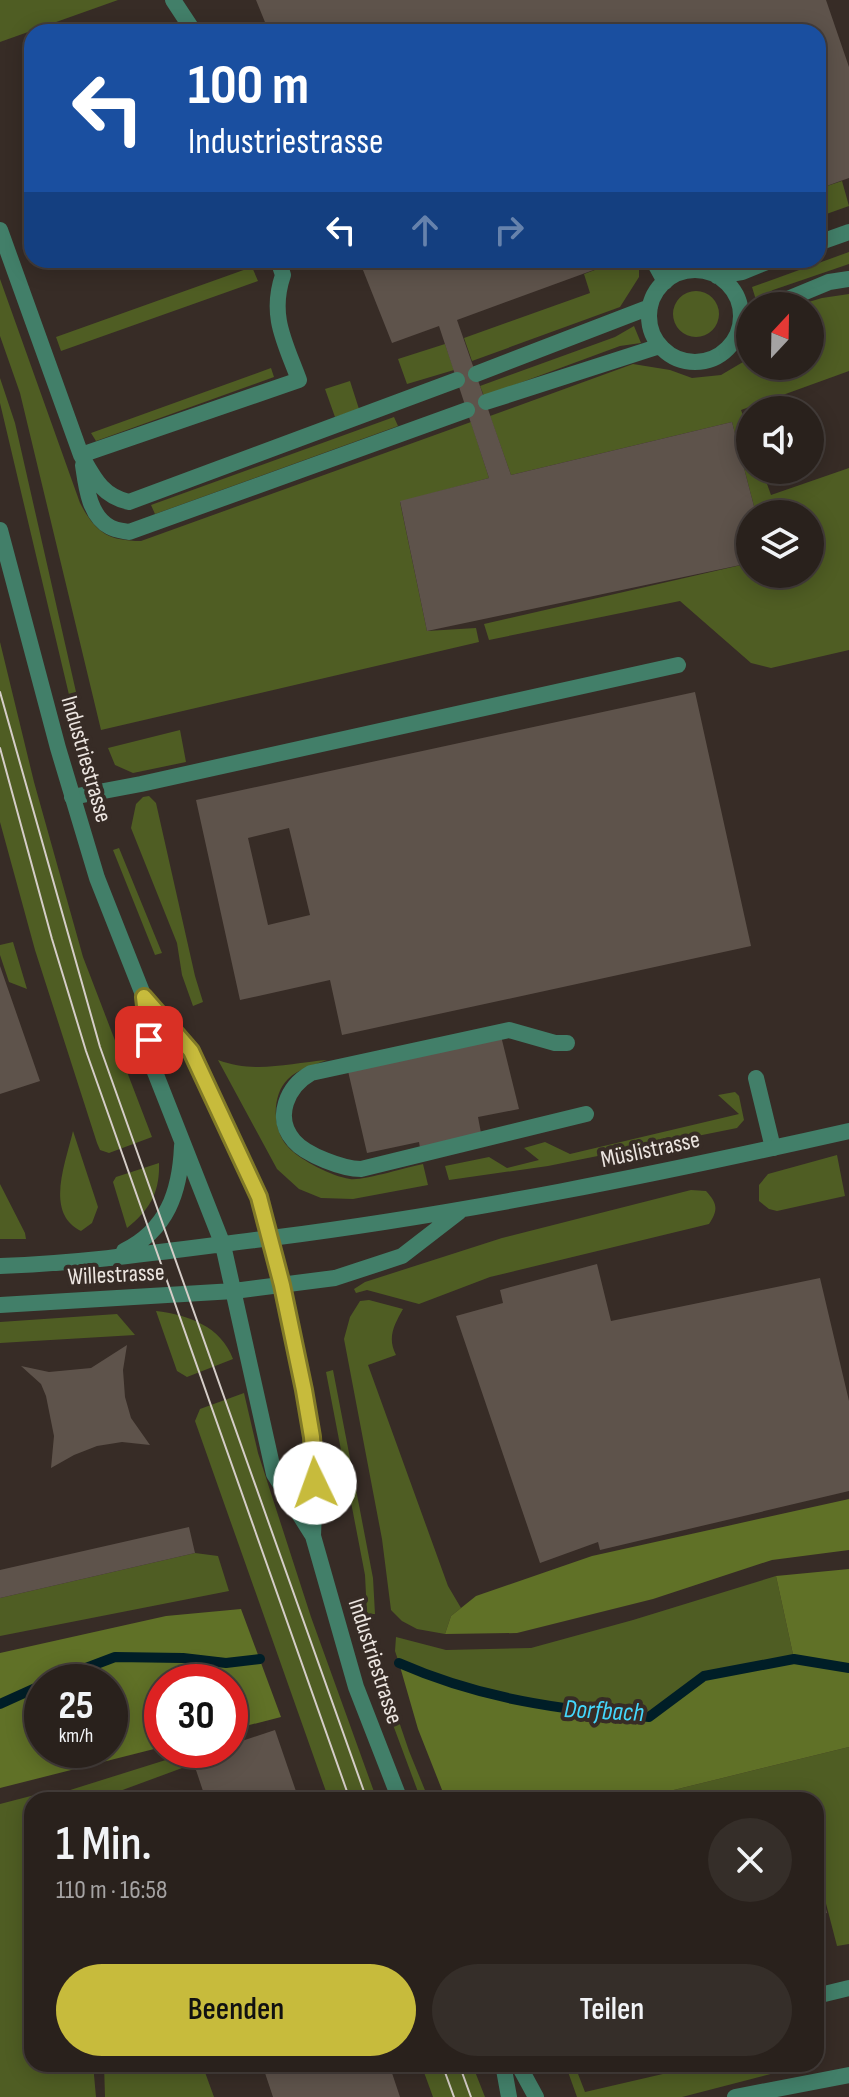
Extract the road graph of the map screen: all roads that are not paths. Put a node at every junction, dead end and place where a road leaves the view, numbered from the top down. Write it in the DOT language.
graph roads {
  1 [pos="173,0"];
  2 [pos="189,24"];
  3 [pos="0,230"];
  4 [pos="849,232"];
  5 [pos="826,240"];
  6 [pos="281,268"];
  7 [pos="657,268"];
  8 [pos="752,268"];
  9 [pos="717,276"];
  10 [pos="849,279"];
  11 [pos="665,282"];
  12 [pos="805,292"];
  13 [pos="736,296"];
  14 [pos="650,307"];
  15 [pos="736,337"];
  16 [pos="660,346"];
  17 [pos="476,374"];
  18 [pos="457,380"];
  19 [pos="486,402"];
  20 [pos="467,410"];
  21 [pos="81,455"];
  22 [pos="0,530"];
  23 [pos="678,665"];
  24 [pos="72,797"];
  25 [pos="144,997"];
  26 [pos="567,1043"];
  27 [pos="756,1078"];
  28 [pos="586,1114"];
  29 [pos="849,1131"];
  30 [pos="182,1137"];
  31 [pos="773,1148"];
  32 [pos="459,1212"];
  33 [pos="270,1238"];
  34 [pos="223,1245"];
  35 [pos="115,1256"];
  36 [pos="0,1266"];
  37 [pos="282,1285"];
  38 [pos="234,1291"];
  39 [pos="0,1305"];
  40 [pos="313,1536"];
  41 [pos="397,1792"];
  42 [pos="849,1989"];
  43 [pos="824,1994"];
  44 [pos="504,2072"];
  45 [pos="524,2072"];
  46 [pos="849,2075"];
  47 [pos="509,2097"];
  48 [pos="536,2097"];
  49 [pos="735,2097"];
  1 -- 2 [label="street"];
  3 -- 21 [label="street"];
  4 -- 5 [label="street"];
  6 -- 21 [label="street"];
  7 -- 11 [label="street"];
  8 -- 9 [label="street"];
  9 -- 11 [label="street"];
  9 -- 13 [label="street"];
  10 -- 12 [label="street"];
  11 -- 14 [label="street"];
  14 -- 16 [label="street"];
  14 -- 17 [label="street"];
  15 -- 16 [label="street"];
  16 -- 19 [label="street"];
  18 -- 21 [label="street"];
  20 -- 21 [label="street"];
  22 -- 24 [label="street, Industriestrasse"];
  23 -- 24 [label="street"];
  24 -- 25 [label="street, Industriestrasse"];
  25 -- 30 [label="street, Industriestrasse"];
  25 -- 33 [label="street, Industriestrasse"];
  26 -- 28 [label="street"];
  27 -- 31 [label="street"];
  29 -- 31 [label="street, Müslistrasse"];
  30 -- 34 [label="street, Industriestrasse"];
  30 -- 35 [label="street"];
  31 -- 32 [label="street, Müslistrasse"];
  32 -- 33 [label="street, Müslistrasse"];
  32 -- 37 [label="street, Müslistrasse"];
  33 -- 34 [label="street, Müslistrasse"];
  33 -- 37 [label="street, Industriestrasse"];
  34 -- 35 [label="street, Willestrasse"];
  34 -- 38 [label="street, Industriestrasse"];
  35 -- 36 [label="street, Willestrasse"];
  37 -- 38 [label="street, Müslistrasse"];
  37 -- 40 [label="street, Industriestrasse"];
  38 -- 39 [label="street, Willestrasse"];
  38 -- 40 [label="street, Industriestrasse"];
  40 -- 41 [label="street, Industriestrasse"];
  42 -- 43 [label="street"];
  44 -- 47 [label="street"];
  45 -- 48 [label="street"];
  46 -- 49 [label="street"];
}
